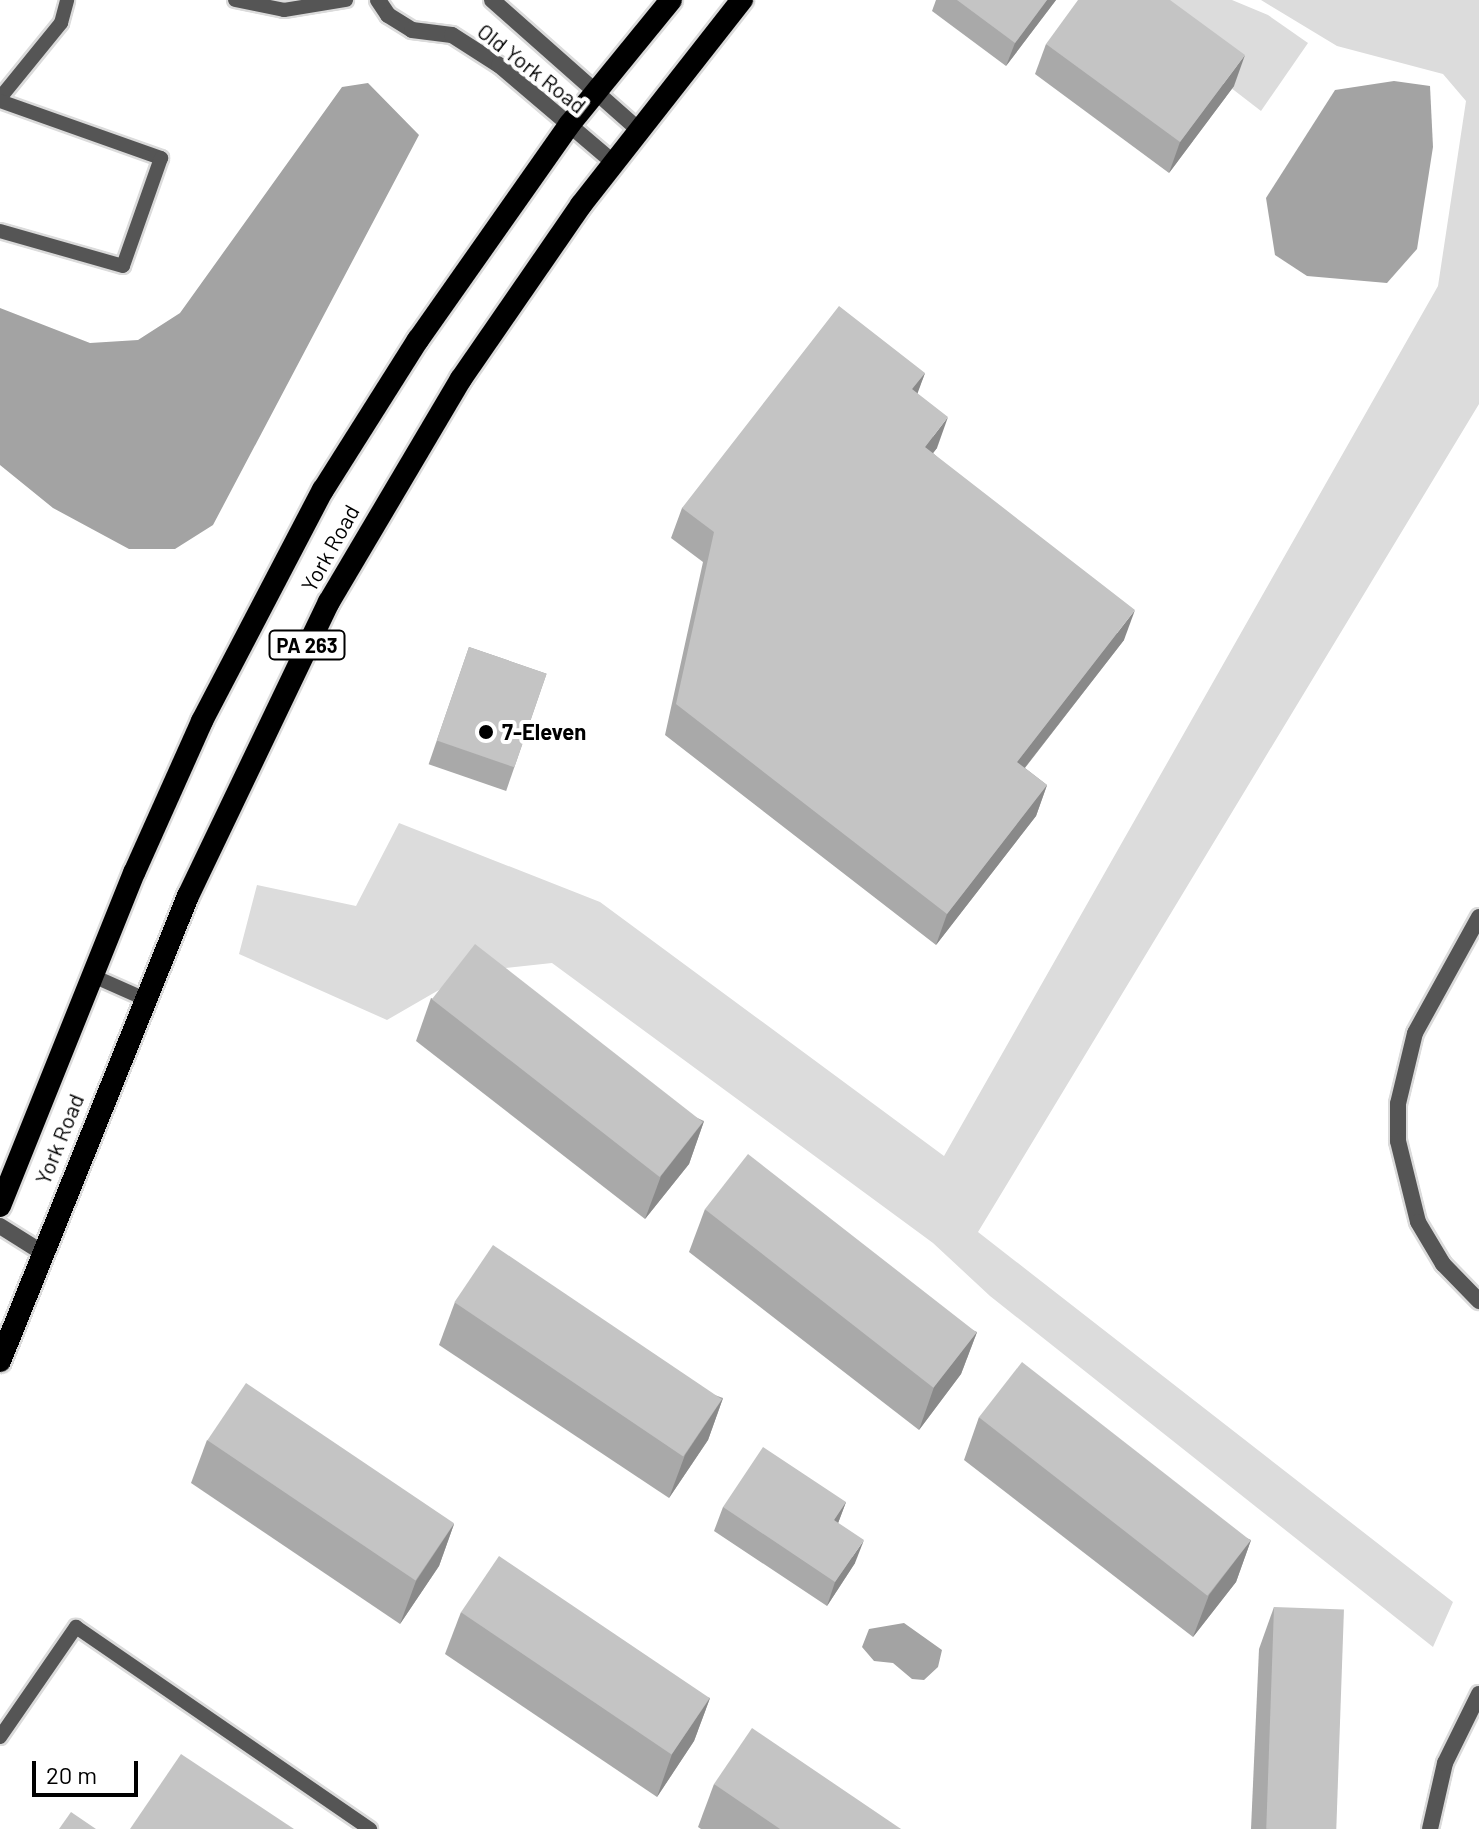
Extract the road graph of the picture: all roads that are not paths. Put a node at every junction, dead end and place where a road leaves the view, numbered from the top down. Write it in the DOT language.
graph roads {
  1 [pos="67,0"];
  2 [pos="235,0"];
  3 [pos="346,0"];
  4 [pos="378,0"];
  5 [pos="492,0"];
  6 [pos="671,0"];
  7 [pos="742,0"];
  8 [pos="597,94"];
  9 [pos="0,99"];
  10 [pos="569,125"];
  11 [pos="638,129"];
  12 [pos="613,162"];
  13 [pos="0,231"];
  14 [pos="1479,917"];
  15 [pos="93,976"];
  16 [pos="145,999"];
  17 [pos="0,1206"];
  18 [pos="0,1226"];
  19 [pos="43,1253"];
  20 [pos="1479,1301"];
  21 [pos="0,1361"];
  22 [pos="1479,1694"];
  23 [pos="0,1737"];
  24 [pos="370,1829"];
  25 [pos="1430,1829"];
  1 -- 9 [label="lane"];
  2 -- 3 [label="lane"];
  4 -- 10 [label="street, Old York Road"];
  5 -- 8 [label="street, Old York Road"];
  6 -- 8 [label="highway, York Road / PA 263"];
  7 -- 11 [label="highway, York Road / PA 263"];
  8 -- 10 [label="highway, York Road / PA 263"];
  8 -- 11 [label="street, Old York Road"];
  9 -- 13 [label="lane"];
  10 -- 12 [label="street, Old York Road"];
  10 -- 15 [label="highway, York Road / PA 263"];
  11 -- 12 [label="highway, York Road / PA 263"];
  12 -- 16 [label="highway, York Road / PA 263"];
  14 -- 20 [label="street"];
  15 -- 16 [label="lane"];
  15 -- 17 [label="highway, York Road / PA 263"];
  16 -- 19 [label="highway, York Road / PA 263"];
  18 -- 19 [label="street"];
  19 -- 21 [label="highway, York Road / PA 263"];
  22 -- 25 [label="street"];
  23 -- 24 [label="lane"];
}
